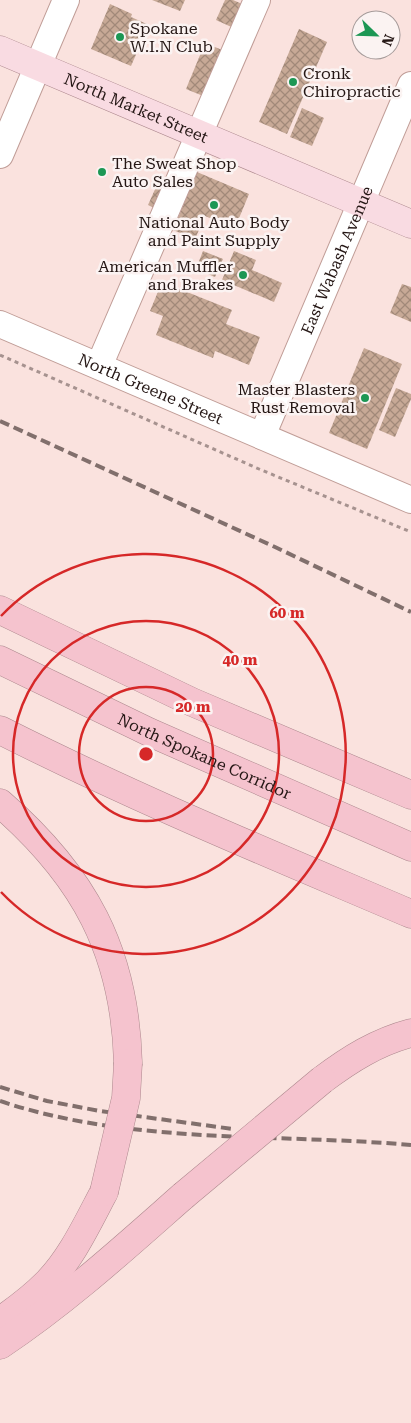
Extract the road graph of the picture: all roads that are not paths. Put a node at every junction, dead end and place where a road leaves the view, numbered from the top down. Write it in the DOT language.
graph roads {
  1 [pos="66,0"];
  2 [pos="256,0"];
  3 [pos="0,50"];
  4 [pos="38,66"];
  5 [pos="411,85"];
  6 [pos="199,134"];
  7 [pos="0,155"];
  8 [pos="361,202"];
  9 [pos="411,224"];
  10 [pos="0,324"];
  11 [pos="99,366"];
  12 [pos="262,436"];
  13 [pos="411,500"];
  14 [pos="0,610"];
  15 [pos="0,660"];
  16 [pos="0,730"];
  17 [pos="411,795"];
  18 [pos="0,803"];
  19 [pos="411,847"];
  20 [pos="411,914"];
  21 [pos="411,1033"];
  22 [pos="0,1321"];
  23 [pos="0,1345"];
  1 -- 4 [label="street"];
  2 -- 6 [label="street"];
  3 -- 4 [label="main road, North Market Street"];
  4 -- 6 [label="main road, North Market Street"];
  4 -- 7 [label="street"];
  5 -- 8 [label="street, East Wabash Avenue"];
  6 -- 8 [label="main road, North Market Street"];
  6 -- 11 [label="street"];
  8 -- 9 [label="main road, North Market Street"];
  8 -- 12 [label="street, East Wabash Avenue"];
  10 -- 11 [label="street, North Greene Street"];
  11 -- 12 [label="street, North Greene Street"];
  12 -- 13 [label="street, North Greene Street"];
  14 -- 17 [label="highway"];
  15 -- 19 [label="highway, North Spokane Corridor"];
  16 -- 20 [label="highway"];
  18 -- 22 [label="highway, bridge"];
  21 -- 23 [label="highway, bridge"];
}
